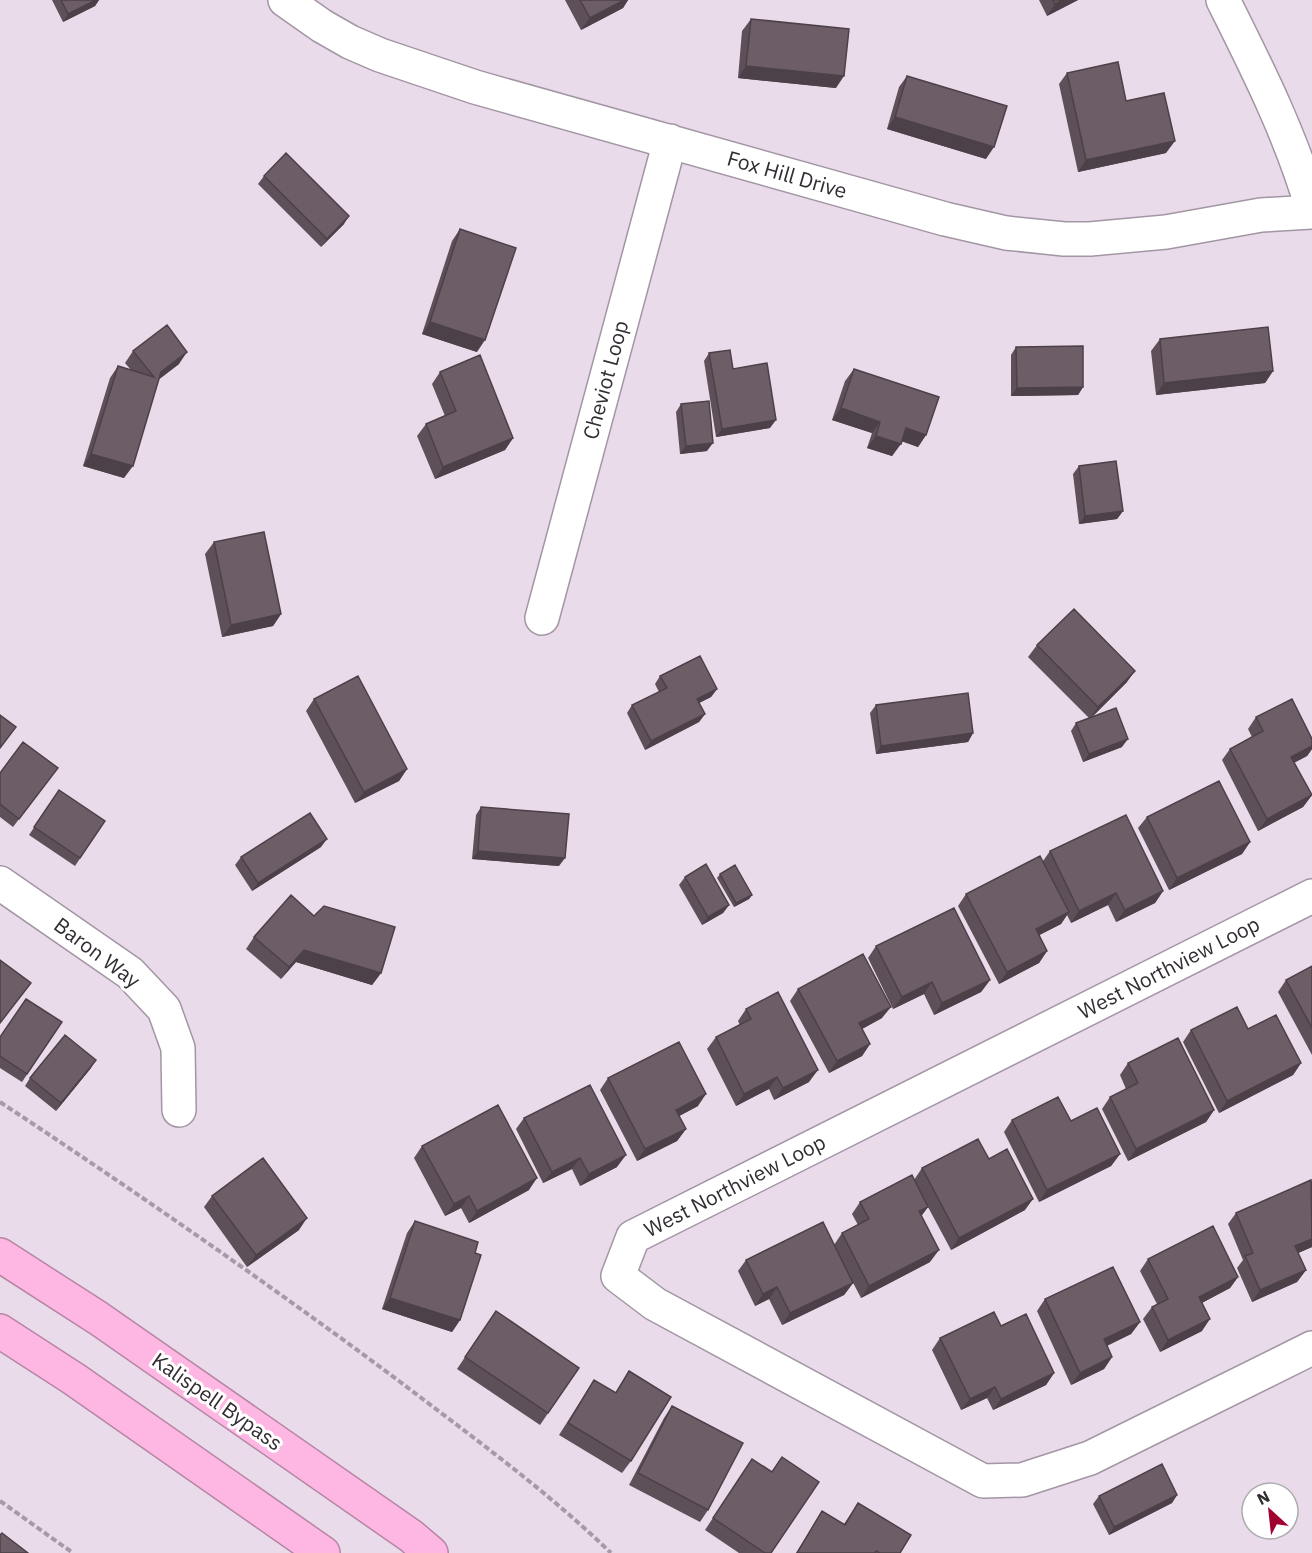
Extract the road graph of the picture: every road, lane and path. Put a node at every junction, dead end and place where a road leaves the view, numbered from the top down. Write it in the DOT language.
graph roads {
  1 [pos="285,0"];
  2 [pos="1223,0"];
  3 [pos="670,141"];
  4 [pos="1312,210"];
  5 [pos="542,618"];
  6 [pos="0,883"];
  7 [pos="1312,896"];
  8 [pos="0,1102"];
  9 [pos="179,1110"];
  10 [pos="0,1254"];
  11 [pos="0,1331"];
  12 [pos="1312,1348"];
  13 [pos="0,1501"];
  14 [pos="304,1544"];
  15 [pos="73,1553"];
  16 [pos="323,1553"];
  17 [pos="431,1553"];
  18 [pos="611,1553"];
  1 -- 3 [label="street, Fox Hill Drive"];
  2 -- 4 [label="street"];
  3 -- 4 [label="street, Fox Hill Drive"];
  3 -- 5 [label="street, Cheviot Loop"];
  6 -- 9 [label="street, Baron Way"];
  7 -- 12 [label="street, West Northview Loop"];
  8 -- 18 [label="path"];
  10 -- 17 [label="highway, Kalispell Bypass"];
  11 -- 14 [label="highway"];
  13 -- 15 [label="path"];
  14 -- 16 [label="highway"];
}
